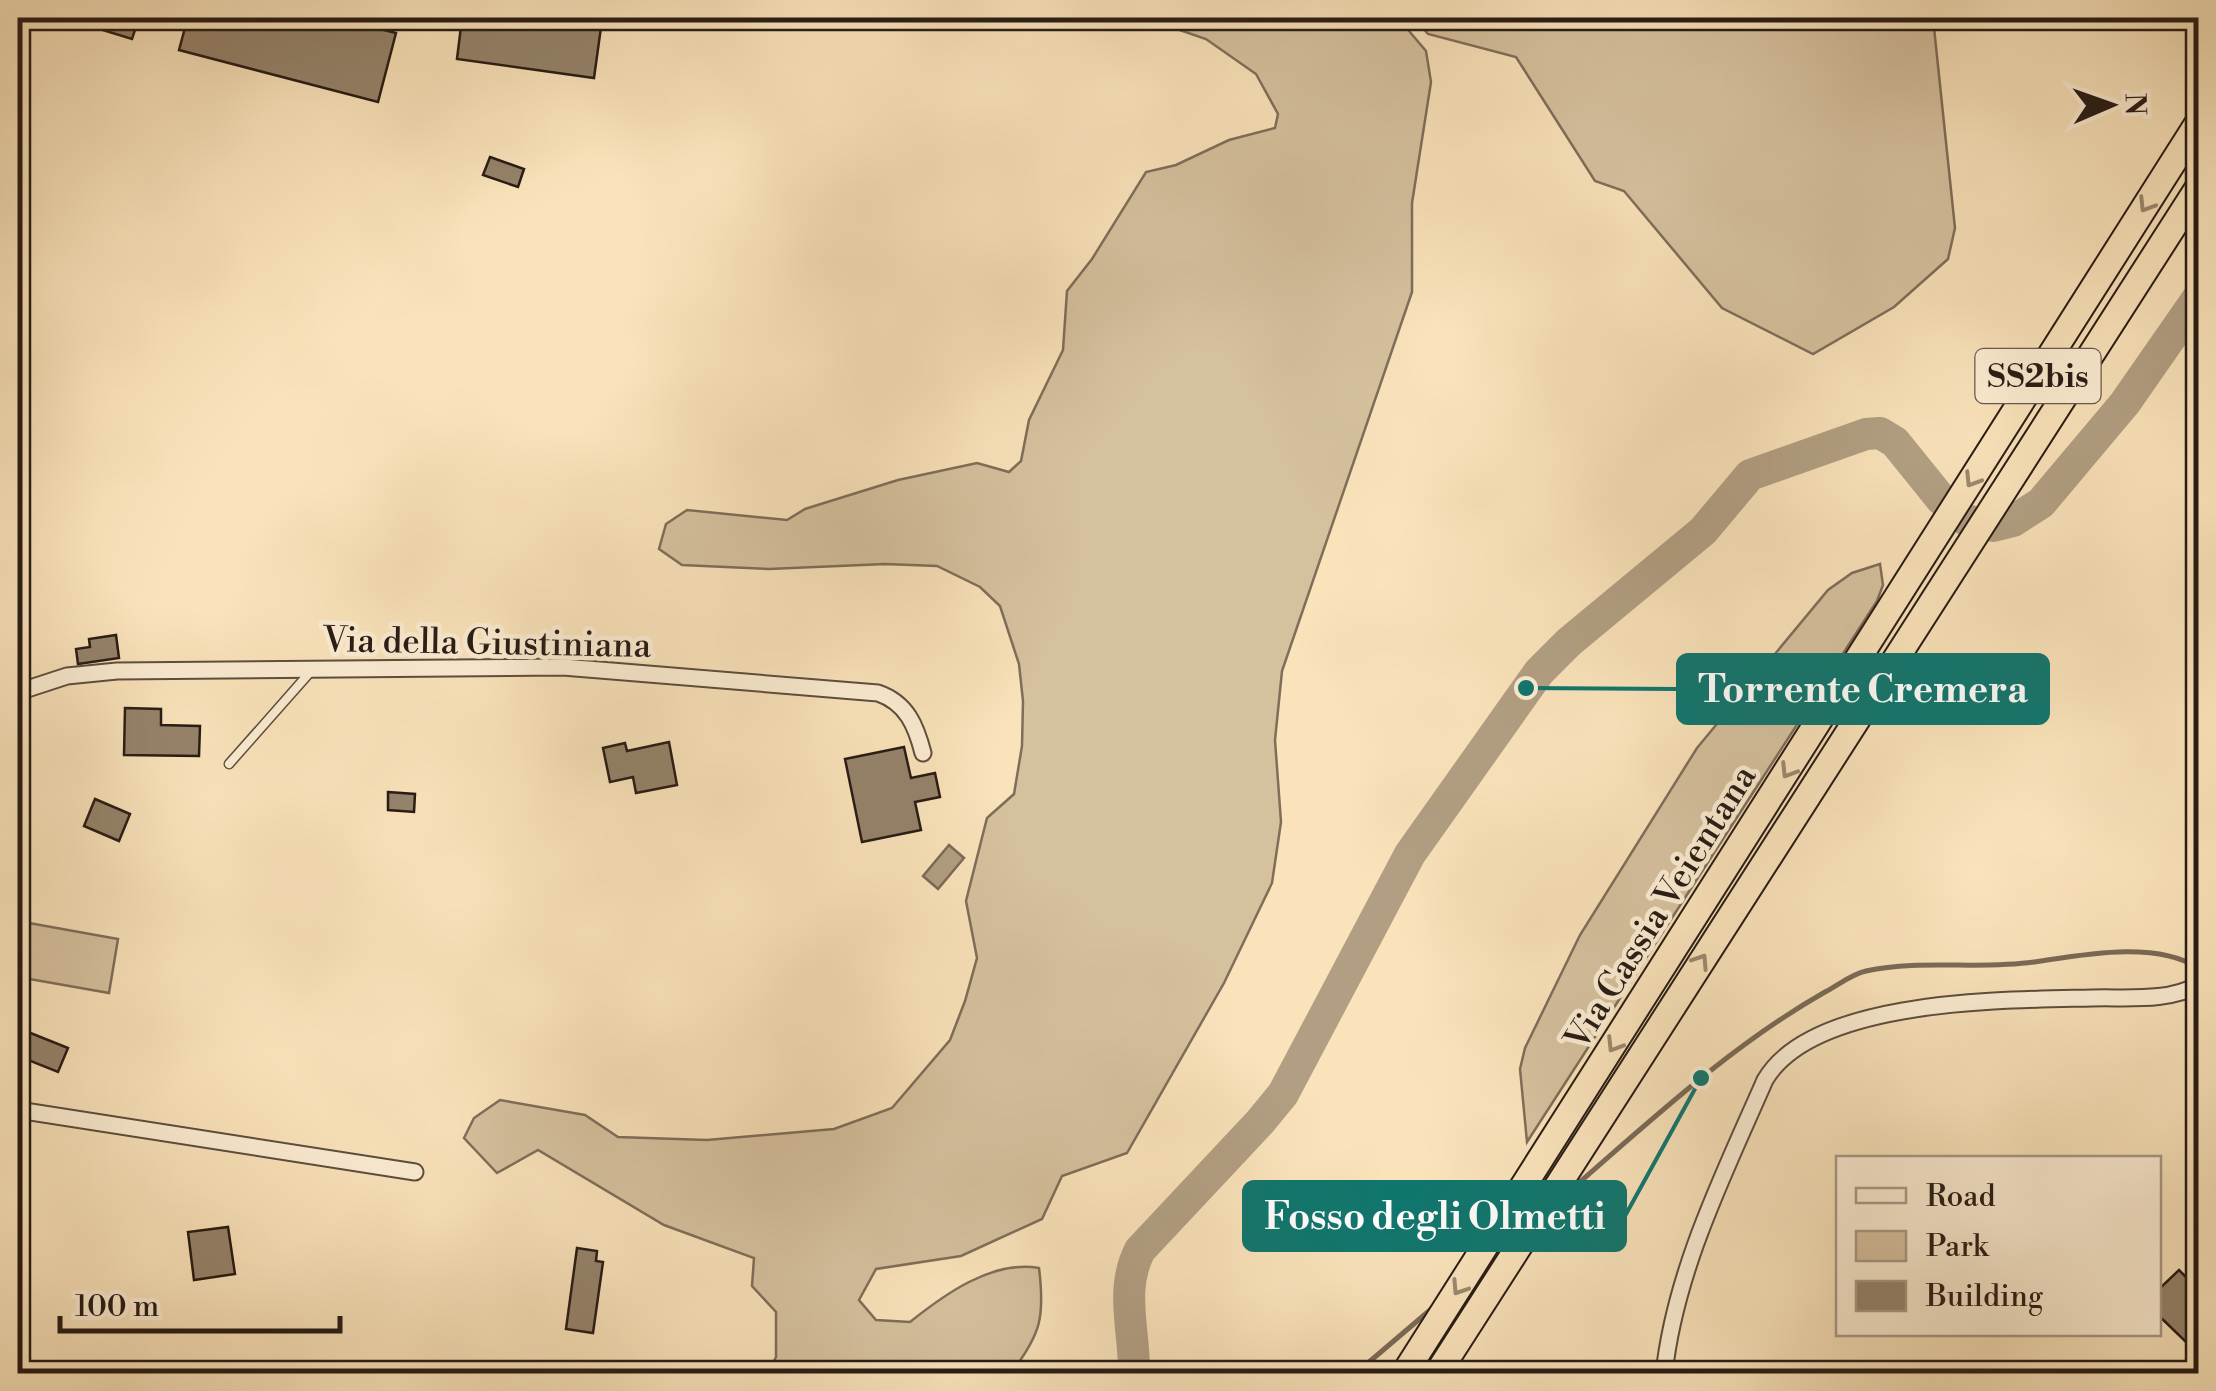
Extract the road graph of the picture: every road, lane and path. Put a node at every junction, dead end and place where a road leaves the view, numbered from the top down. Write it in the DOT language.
graph roads {
  1 [pos="2198,123"];
  2 [pos="2198,188"];
  3 [pos="314,669"];
  4 [pos="18,692"];
  5 [pos="923,753"];
  6 [pos="228,764"];
  7 [pos="2198,985"];
  8 [pos="18,1110"];
  9 [pos="415,1172"];
  10 [pos="1404,1374"];
  11 [pos="1436,1374"];
  12 [pos="1664,1374"];
  1 -- 10 [label="highway, Via Cassia Veientana / SS2bis, one-way"];
  11 -- 2 [label="highway, Via Cassia Veientana / SS2bis, one-way"];
  3 -- 4 [label="street, Via della Giustiniana"];
  3 -- 5 [label="street, Via della Giustiniana"];
  3 -- 6 [label="lane"];
  7 -- 12 [label="street"];
  8 -- 9 [label="street"];
}
